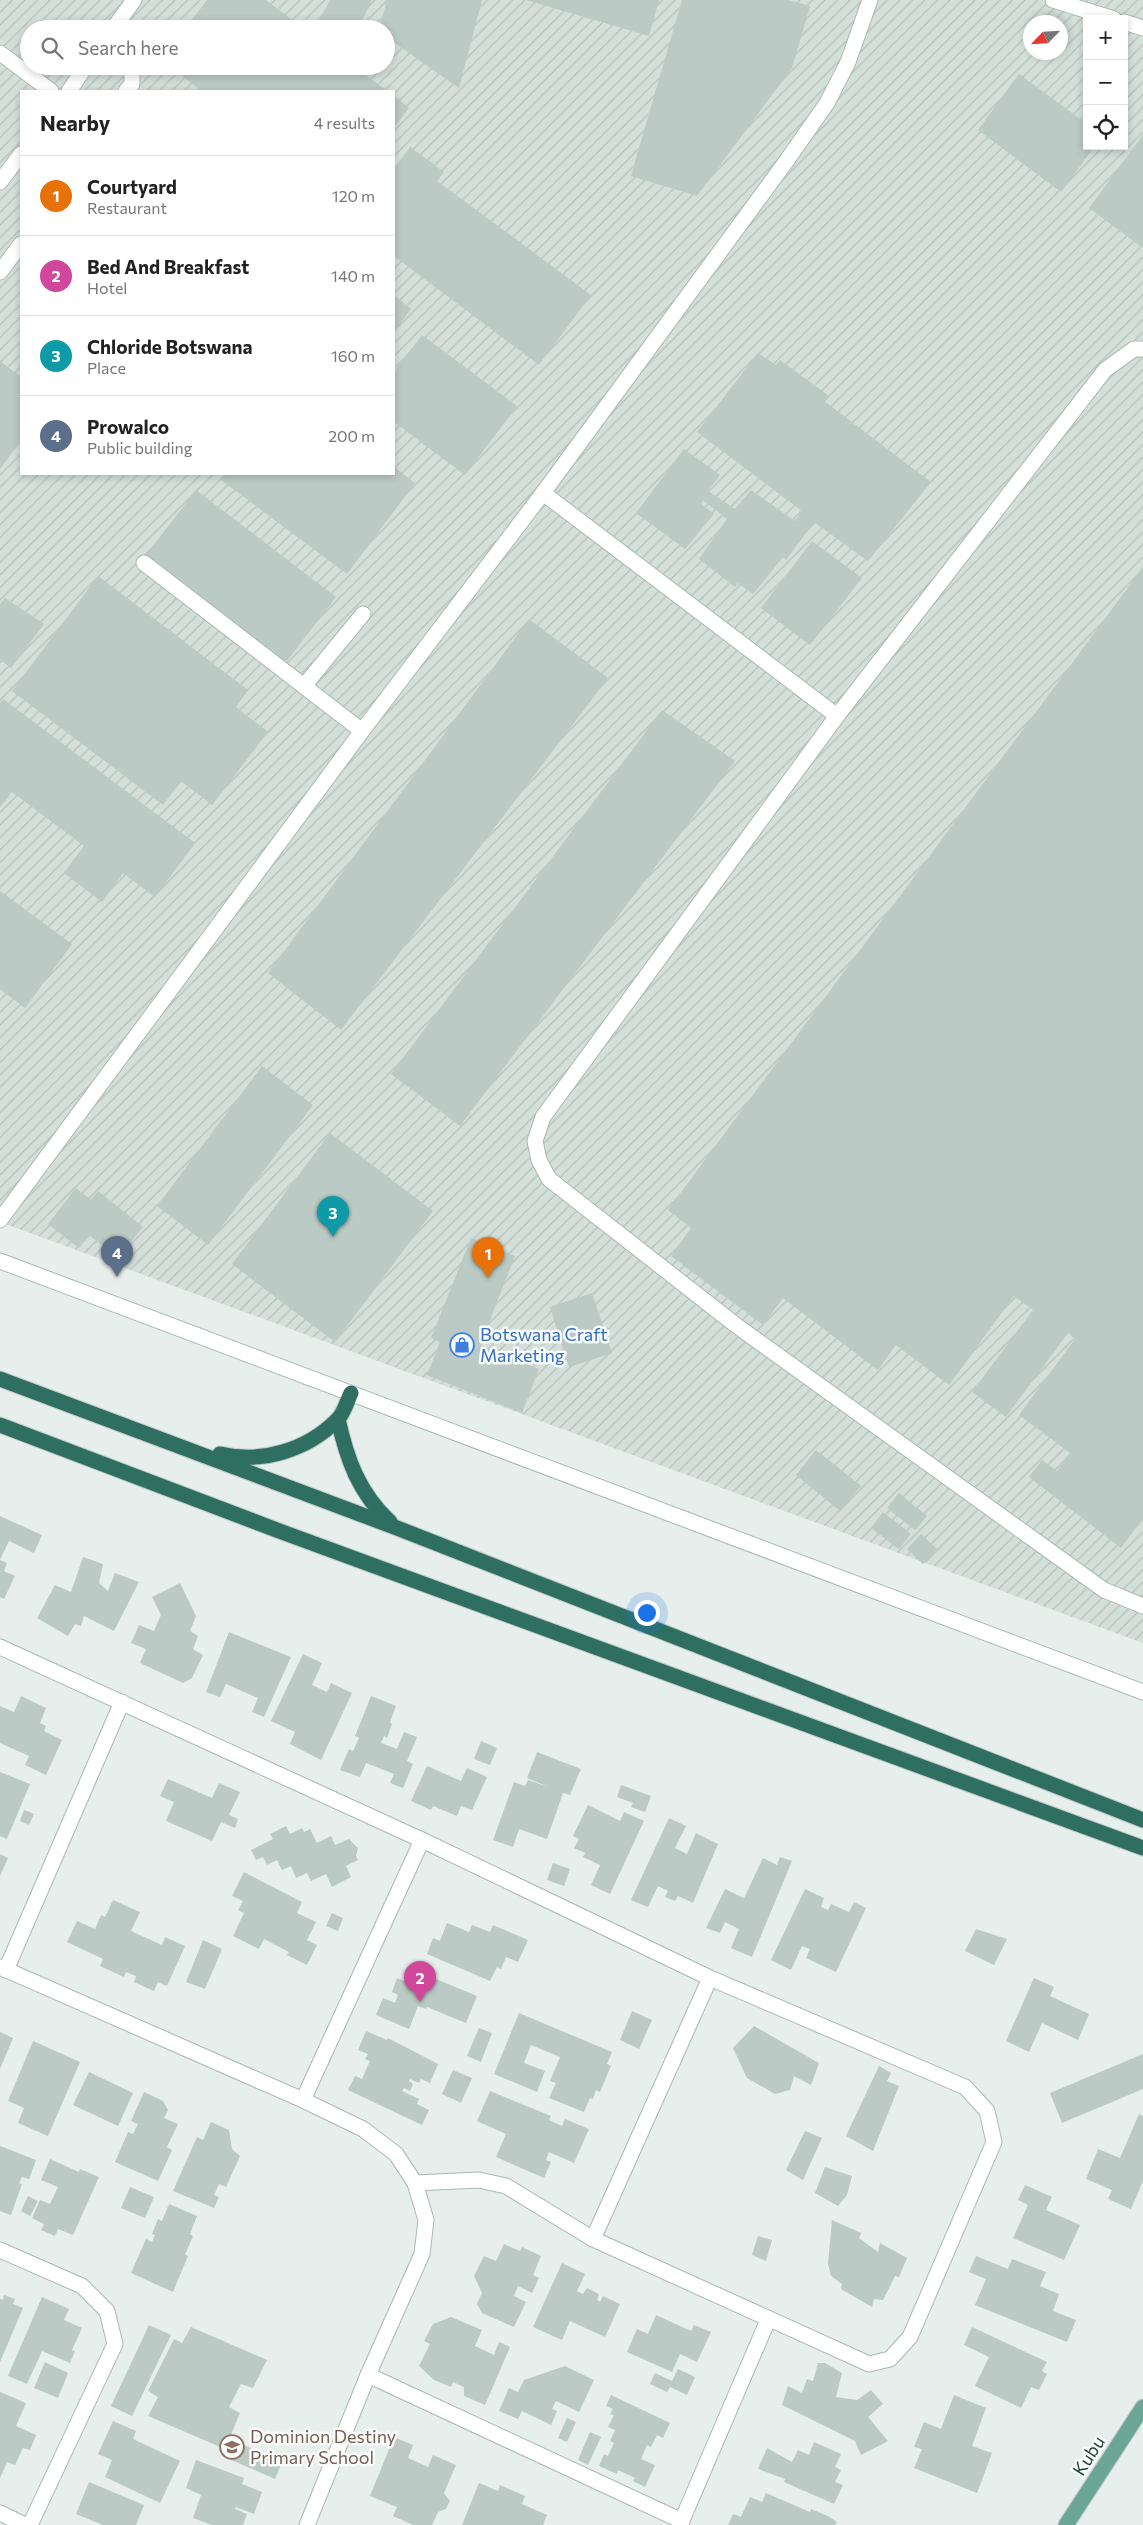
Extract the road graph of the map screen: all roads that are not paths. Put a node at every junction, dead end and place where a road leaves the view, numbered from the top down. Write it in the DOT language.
graph roads {
  1 [pos="134,0"];
  2 [pos="870,0"];
  3 [pos="1052,0"];
  4 [pos="1101,15"];
  5 [pos="120,20"];
  6 [pos="1128,23"];
  7 [pos="1143,28"];
  8 [pos="0,53"];
  9 [pos="20,68"];
  10 [pos="30,75"];
  11 [pos="80,75"];
  12 [pos="132,75"];
  13 [pos="50,90"];
  14 [pos="69,90"];
  15 [pos="127,90"];
  16 [pos="18,165"];
  17 [pos="0,182"];
  18 [pos="20,245"];
  19 [pos="0,272"];
  20 [pos="1143,349"];
  21 [pos="544,493"];
  22 [pos="144,563"];
  23 [pos="363,614"];
  24 [pos="304,686"];
  25 [pos="837,716"];
  26 [pos="362,731"];
  27 [pos="0,1220"];
  28 [pos="0,1261"];
  29 [pos="0,1379"];
  30 [pos="351,1393"];
  31 [pos="338,1419"];
  32 [pos="0,1425"];
  33 [pos="173,1443"];
  34 [pos="396,1528"];
  35 [pos="1143,1606"];
  36 [pos="0,1647"];
  37 [pos="1143,1692"];
  38 [pos="122,1702"];
  39 [pos="1143,1820"];
  40 [pos="422,1840"];
  41 [pos="1143,1848"];
  42 [pos="3,1969"];
  43 [pos="710,1978"];
  44 [pos="303,2100"];
  45 [pos="415,2183"];
  46 [pos="593,2239"];
  47 [pos="0,2250"];
  48 [pos="768,2320"];
  49 [pos="368,2375"];
  50 [pos="1143,2407"];
  51 [pos="0,2513"];
  52 [pos="681,2523"];
  53 [pos="25,2525"];
  54 [pos="30,2525"];
  55 [pos="307,2525"];
  56 [pos="1066,2525"];
  1 -- 5 [label="street"];
  2 -- 21 [label="street"];
  3 -- 4 [label="street"];
  6 -- 7 [label="street"];
  8 -- 9 [label="street"];
  10 -- 13 [label="street"];
  11 -- 14 [label="street"];
  12 -- 15 [label="street"];
  16 -- 17 [label="street"];
  18 -- 19 [label="street"];
  20 -- 25 [label="street"];
  21 -- 25 [label="street"];
  21 -- 26 [label="street"];
  22 -- 24 [label="street"];
  23 -- 24 [label="street"];
  24 -- 26 [label="street"];
  25 -- 35 [label="street"];
  26 -- 27 [label="street"];
  28 -- 30 [label="street"];
  29 -- 33 [label="highway"];
  30 -- 31 [label="highway"];
  30 -- 37 [label="street"];
  31 -- 33 [label="highway"];
  31 -- 34 [label="highway"];
  32 -- 41 [label="highway"];
  33 -- 34 [label="highway"];
  34 -- 39 [label="highway"];
  36 -- 38 [label="street"];
  38 -- 40 [label="street"];
  38 -- 42 [label="street"];
  40 -- 43 [label="street"];
  40 -- 44 [label="street"];
  42 -- 44 [label="street"];
  43 -- 46 [label="street"];
  43 -- 48 [label="street"];
  44 -- 45 [label="street"];
  45 -- 46 [label="street"];
  45 -- 49 [label="street"];
  46 -- 48 [label="street"];
  47 -- 54 [label="street"];
  48 -- 52 [label="street"];
  49 -- 52 [label="street"];
  49 -- 55 [label="street"];
  50 -- 56 [label="main road, Kubu"];
  51 -- 53 [label="street"];
}
